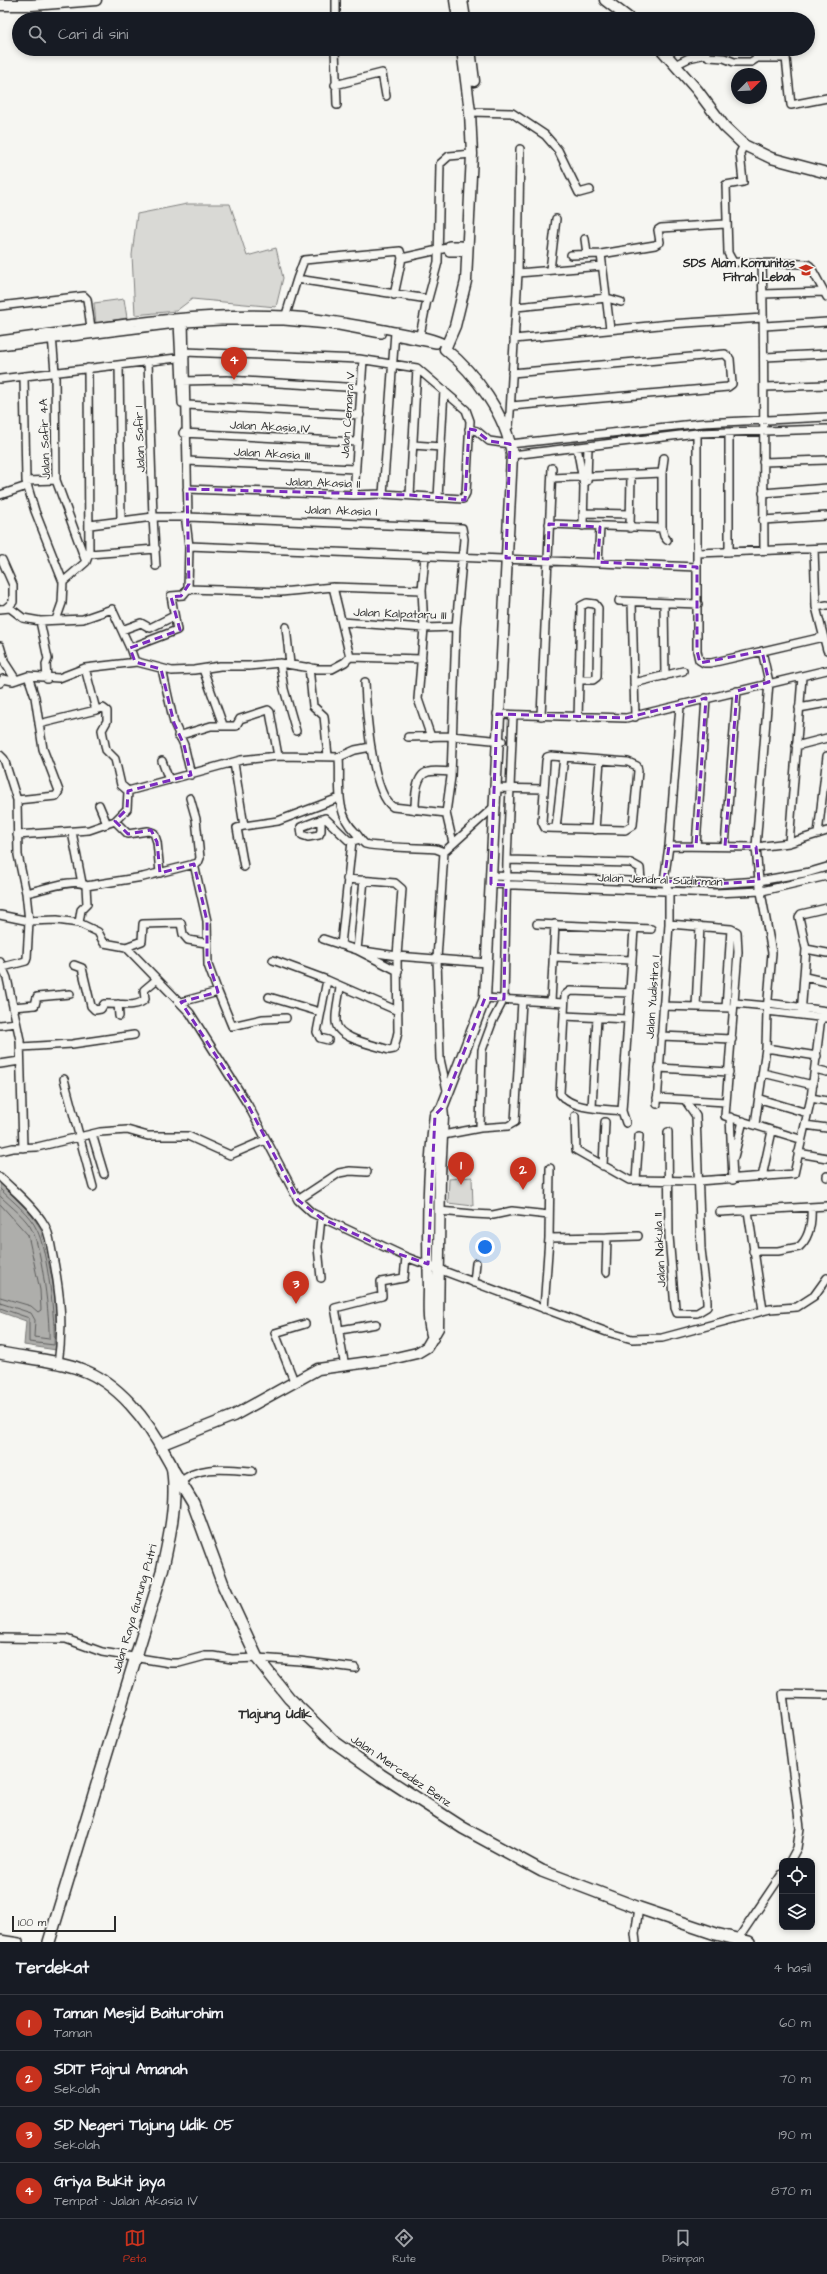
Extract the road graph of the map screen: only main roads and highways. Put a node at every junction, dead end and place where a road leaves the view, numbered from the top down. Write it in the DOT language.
graph roads {
  1 [pos="0,1353"];
  2 [pos="173,1470"];
  3 [pos="743,1940"];
  4 [pos="49,1942"];
  1 -- 2 [label="main road, Jalan Raya Gunung Putri"];
  2 -- 3 [label="main road, Jalan Mercedez Benz"];
  2 -- 4 [label="main road, Jalan Raya Gunung Putri"];
}
